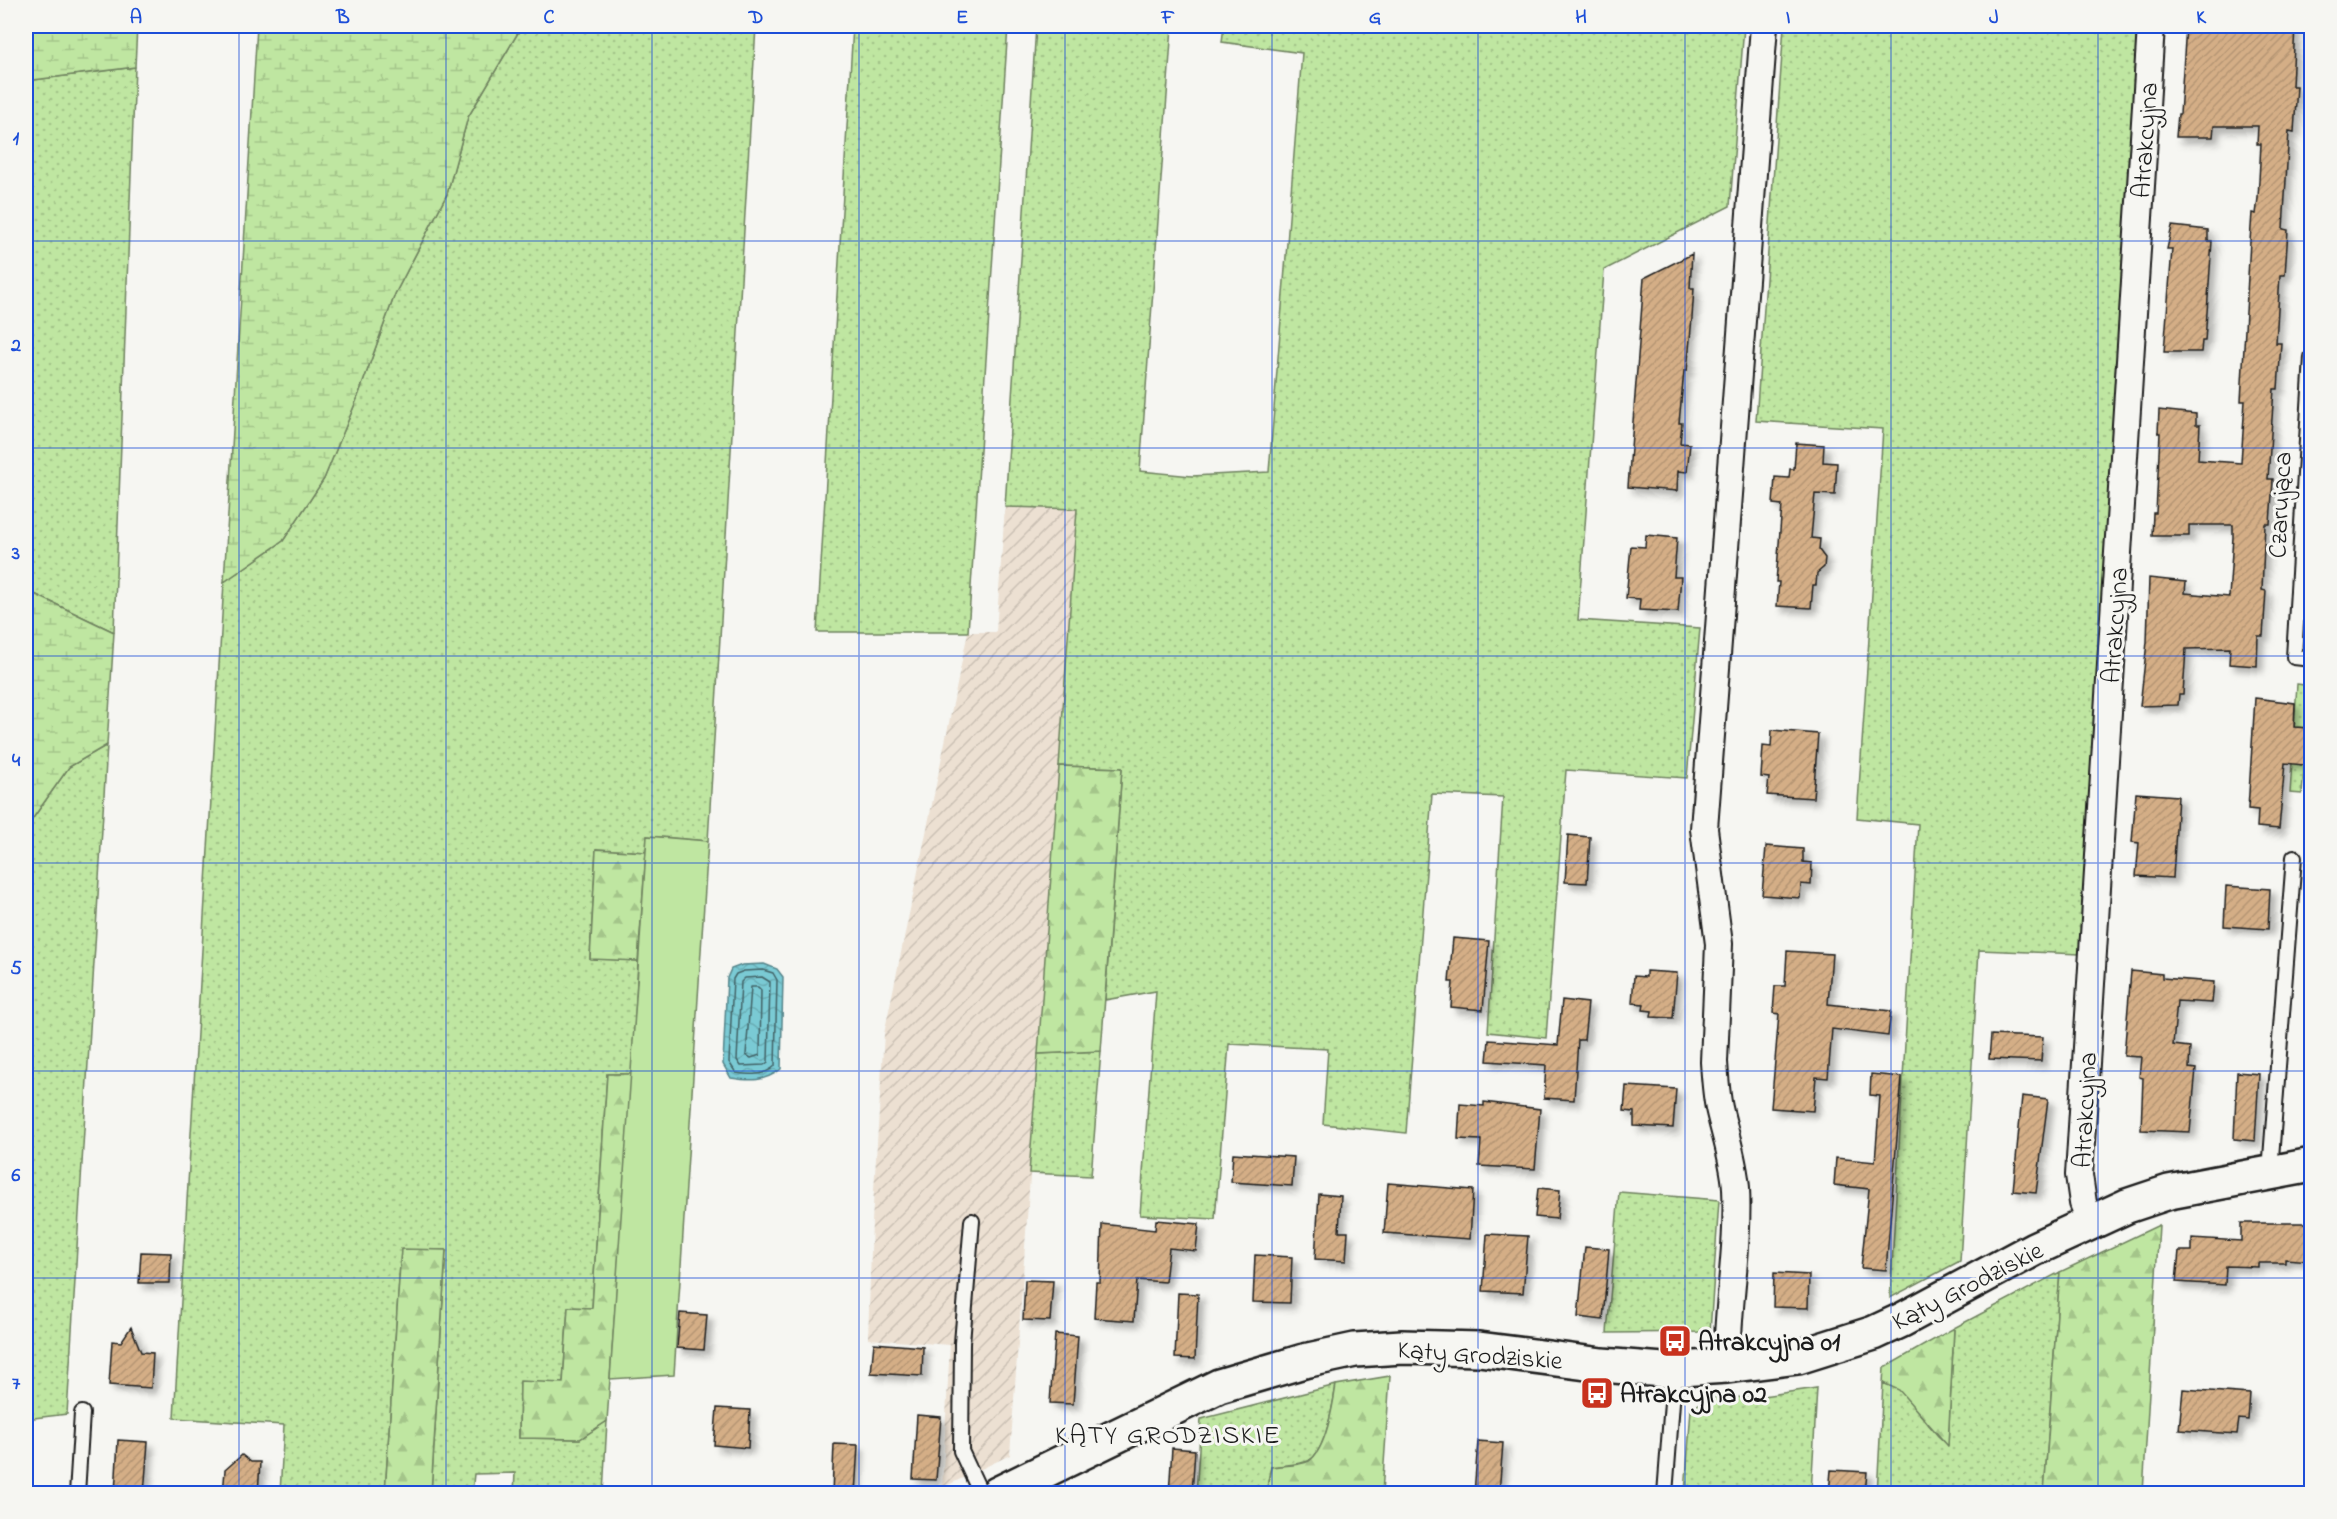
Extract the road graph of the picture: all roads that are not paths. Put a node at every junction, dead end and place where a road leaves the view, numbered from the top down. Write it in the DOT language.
graph roads {
  1 [pos="1764,26"];
  2 [pos="2151,26"];
  3 [pos="2312,357"];
  4 [pos="2312,659"];
  5 [pos="2294,857"];
  6 [pos="2312,1165"];
  7 [pos="2270,1171"];
  8 [pos="972,1221"];
  9 [pos="2091,1223"];
  10 [pos="1727,1366"];
  11 [pos="1678,1370"];
  12 [pos="82,1413"];
  13 [pos="77,1494"];
  14 [pos="981,1494"];
  15 [pos="997,1494"];
  16 [pos="1665,1494"];
  1 -- 10 [label="street"];
  2 -- 9 [label="street, Atrakcyjna"];
  3 -- 4 [label="lane, Czarująca"];
  5 -- 7 [label="lane"];
  6 -- 7 [label="street, Kąty Grodziskie"];
  7 -- 9 [label="street, Kąty Grodziskie"];
  8 -- 14 [label="lane"];
  9 -- 10 [label="street, Kąty Grodziskie"];
  10 -- 11 [label="street, Kąty Grodziskie"];
  11 -- 15 [label="street, Kąty Grodziskie"];
  11 -- 16 [label="lane"];
  12 -- 13 [label="lane"];
}
